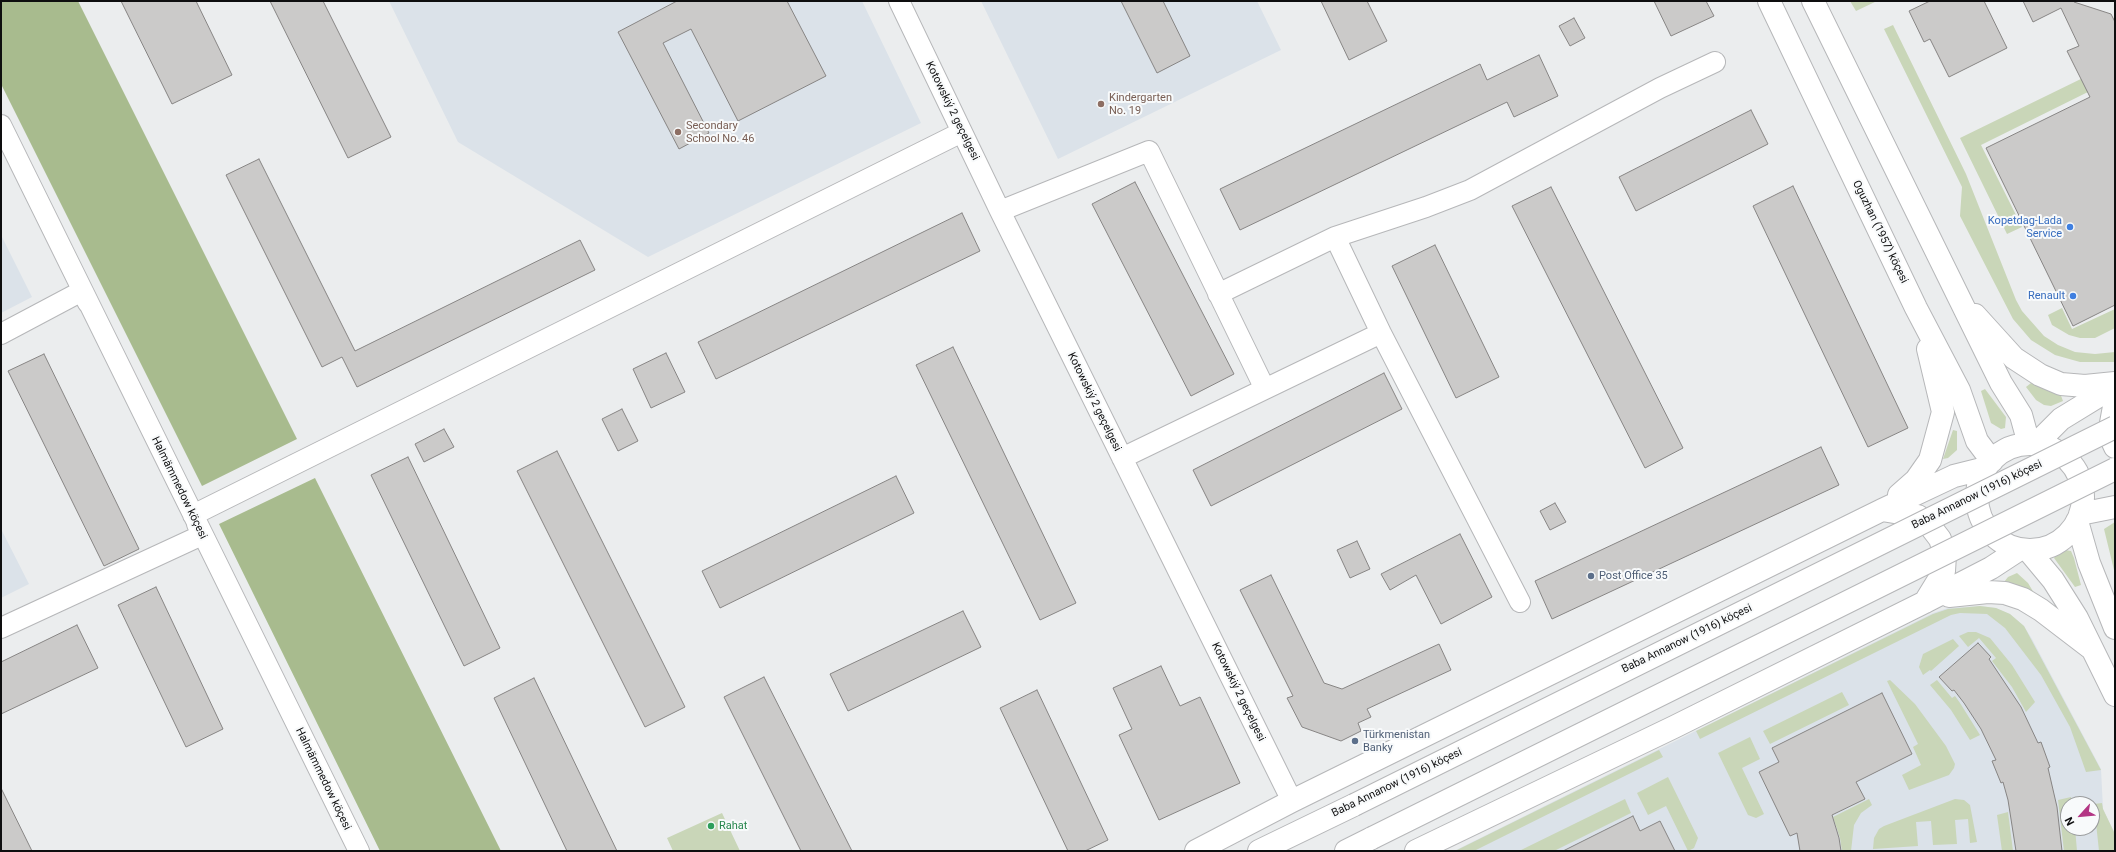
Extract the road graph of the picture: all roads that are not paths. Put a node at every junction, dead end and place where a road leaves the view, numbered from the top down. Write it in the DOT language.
graph roads {
  1 [pos="899,1"];
  2 [pos="1769,1"];
  3 [pos="1813,1"];
  4 [pos="1715,62"];
  5 [pos="1,125"];
  6 [pos="962,132"];
  7 [pos="1000,211"];
  8 [pos="1335,237"];
  9 [pos="82,291"];
  10 [pos="1218,294"];
  11 [pos="1957,295"];
  12 [pos="1916,308"];
  13 [pos="1381,333"];
  14 [pos="1,334"];
  15 [pos="2115,385"];
  16 [pos="1264,389"];
  17 [pos="2115,401"];
  18 [pos="2115,427"];
  19 [pos="2032,444"];
  20 [pos="2115,447"];
  21 [pos="1122,458"];
  22 [pos="1989,464"];
  23 [pos="2115,469"];
  24 [pos="2115,507"];
  25 [pos="1882,510"];
  26 [pos="193,515"];
  27 [pos="2079,518"];
  28 [pos="202,535"];
  29 [pos="2024,549"];
  30 [pos="1520,602"];
  31 [pos="1925,602"];
  32 [pos="1,628"];
  33 [pos="2115,628"];
  34 [pos="2092,649"];
  35 [pos="2115,696"];
  36 [pos="1292,801"];
  37 [pos="358,851"];
  38 [pos="1196,851"];
  39 [pos="1259,851"];
  40 [pos="1346,851"];
  41 [pos="1416,851"];
  1 -- 6 [label="street, Kotowskiý 2 geçelgesi"];
  2 -- 12 [label="main road, Oguzhan (1957) köçesi"];
  3 -- 11 [label="main road"];
  4 -- 8 [label="street"];
  5 -- 9 [label="street, Halmämmedow köçesi"];
  6 -- 7 [label="street, Kotowskiý 2 geçelgesi"];
  6 -- 26 [label="street"];
  7 -- 10 [label="street"];
  7 -- 21 [label="street, Kotowskiý 2 geçelgesi"];
  8 -- 10 [label="street"];
  8 -- 13 [label="street"];
  9 -- 14 [label="street"];
  9 -- 26 [label="street, Halmämmedow köçesi"];
  9 -- 28 [label="street"];
  10 -- 16 [label="street"];
  11 -- 15 [label="main road"];
  11 -- 19 [label="main road"];
  12 -- 22 [label="main road, Oguzhan (1957) köçesi"];
  12 -- 25 [label="main road"];
  13 -- 16 [label="street"];
  13 -- 30 [label="street"];
  15 -- 19 [label="main road"];
  16 -- 21 [label="street"];
  17 -- 20 [label="main road"];
  18 -- 39 [label="main road, Baba Annanow (1916) köçesi, bridge"];
  19 -- 22 [label="main road"];
  19 -- 27 [label="main road"];
  21 -- 36 [label="street, Kotowskiý 2 geçelgesi"];
  22 -- 25 [label="main road"];
  22 -- 29 [label="main road"];
  23 -- 40 [label="main road, bridge"];
  24 -- 27 [label="main road"];
  25 -- 31 [label="main road"];
  25 -- 36 [label="main road"];
  26 -- 28 [label="street, Halmämmedow köçesi"];
  27 -- 29 [label="main road"];
  27 -- 33 [label="main road"];
  28 -- 32 [label="street"];
  28 -- 37 [label="street, Halmämmedow köçesi"];
  29 -- 31 [label="main road"];
  29 -- 34 [label="main road"];
  31 -- 34 [label="main road"];
  31 -- 41 [label="main road"];
  34 -- 35 [label="main road"];
  36 -- 38 [label="main road"];
}
